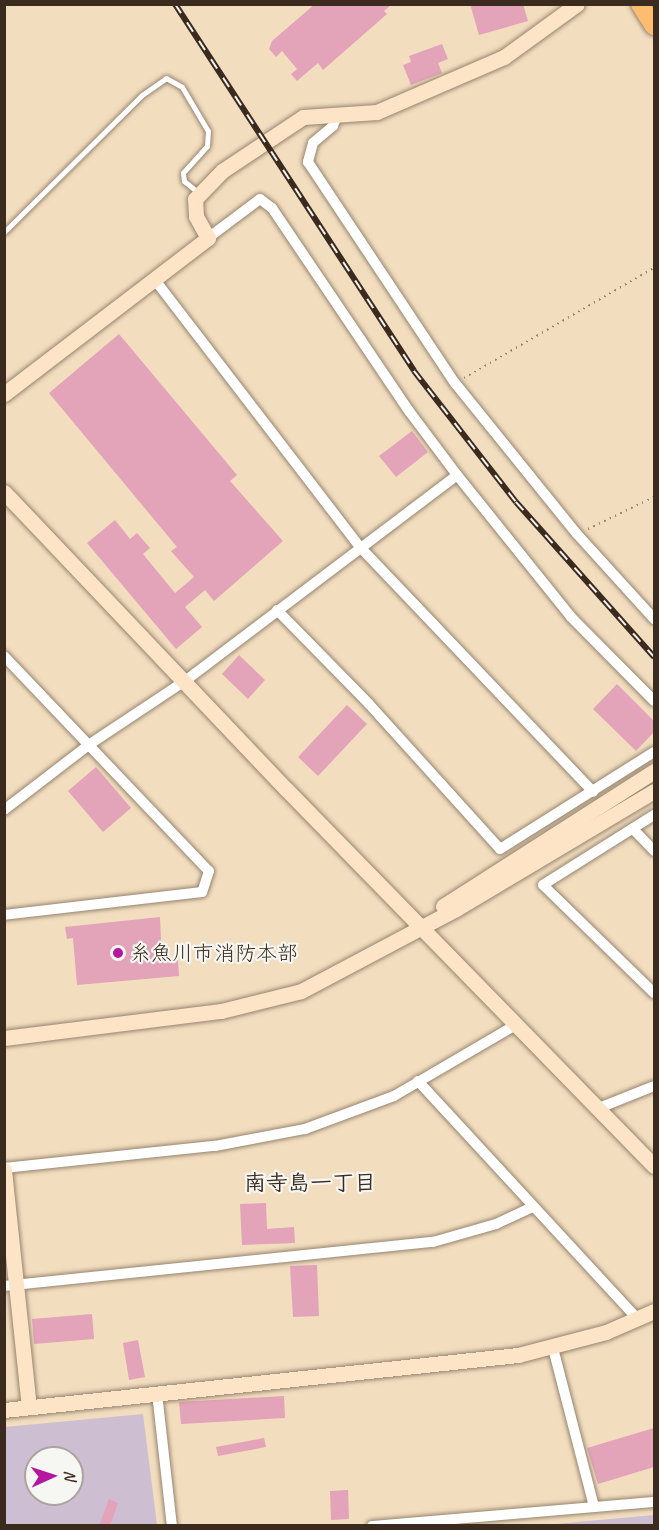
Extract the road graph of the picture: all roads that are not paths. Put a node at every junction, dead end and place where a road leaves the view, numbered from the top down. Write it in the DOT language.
graph roads {
  1 [pos="577,4"];
  2 [pos="640,4"];
  3 [pos="654,26"];
  4 [pos="337,116"];
  5 [pos="199,193"];
  6 [pos="4,232"];
  7 [pos="208,237"];
  8 [pos="155,280"];
  9 [pos="4,394"];
  10 [pos="457,475"];
  11 [pos="4,492"];
  12 [pos="360,547"];
  13 [pos="277,610"];
  14 [pos="654,619"];
  15 [pos="4,656"];
  16 [pos="185,681"];
  17 [pos="654,701"];
  18 [pos="90,744"];
  19 [pos="654,752"];
  20 [pos="654,771"];
  21 [pos="654,791"];
  22 [pos="592,792"];
  23 [pos="4,810"];
  24 [pos="654,815"];
  25 [pos="634,830"];
  26 [pos="654,851"];
  27 [pos="4,915"];
  28 [pos="420,926"];
  29 [pos="654,993"];
  30 [pos="517,1024"];
  31 [pos="4,1038"];
  32 [pos="418,1081"];
  33 [pos="654,1086"];
  34 [pos="598,1108"];
  35 [pos="654,1166"];
  36 [pos="4,1169"];
  37 [pos="532,1207"];
  38 [pos="10,1285"];
  39 [pos="654,1311"];
  40 [pos="638,1319"];
  41 [pos="554,1348"];
  42 [pos="157,1393"];
  43 [pos="29,1407"];
  44 [pos="4,1410"];
  45 [pos="654,1502"];
  46 [pos="594,1507"];
  47 [pos="172,1526"];
  48 [pos="372,1526"];
  1 -- 4 [label="street"];
  2 -- 3 [label="highway"];
  4 -- 5 [label="street"];
  4 -- 14 [label="street"];
  5 -- 6 [label="lane"];
  5 -- 7 [label="street"];
  7 -- 8 [label="street"];
  7 -- 10 [label="street"];
  8 -- 9 [label="street"];
  8 -- 12 [label="street"];
  10 -- 12 [label="street"];
  10 -- 17 [label="street"];
  11 -- 16 [label="street"];
  12 -- 13 [label="street"];
  12 -- 22 [label="street"];
  13 -- 16 [label="street"];
  13 -- 22 [label="street"];
  15 -- 18 [label="street"];
  16 -- 18 [label="street"];
  16 -- 28 [label="street"];
  18 -- 23 [label="street"];
  18 -- 27 [label="street"];
  19 -- 22 [label="street"];
  20 -- 28 [label="street"];
  21 -- 28 [label="street"];
  24 -- 25 [label="street"];
  25 -- 26 [label="street"];
  25 -- 29 [label="street"];
  28 -- 30 [label="street"];
  28 -- 31 [label="street"];
  30 -- 32 [label="street"];
  30 -- 34 [label="street"];
  32 -- 36 [label="street"];
  32 -- 37 [label="street"];
  33 -- 34 [label="street"];
  34 -- 35 [label="street"];
  36 -- 38 [label="street"];
  37 -- 38 [label="street"];
  37 -- 40 [label="street"];
  38 -- 43 [label="street"];
  39 -- 40 [label="street"];
  40 -- 41 [label="street"];
  41 -- 42 [label="street"];
  41 -- 46 [label="street"];
  42 -- 43 [label="street"];
  42 -- 47 [label="street"];
  43 -- 44 [label="street"];
  45 -- 46 [label="street"];
  46 -- 48 [label="street"];
}
